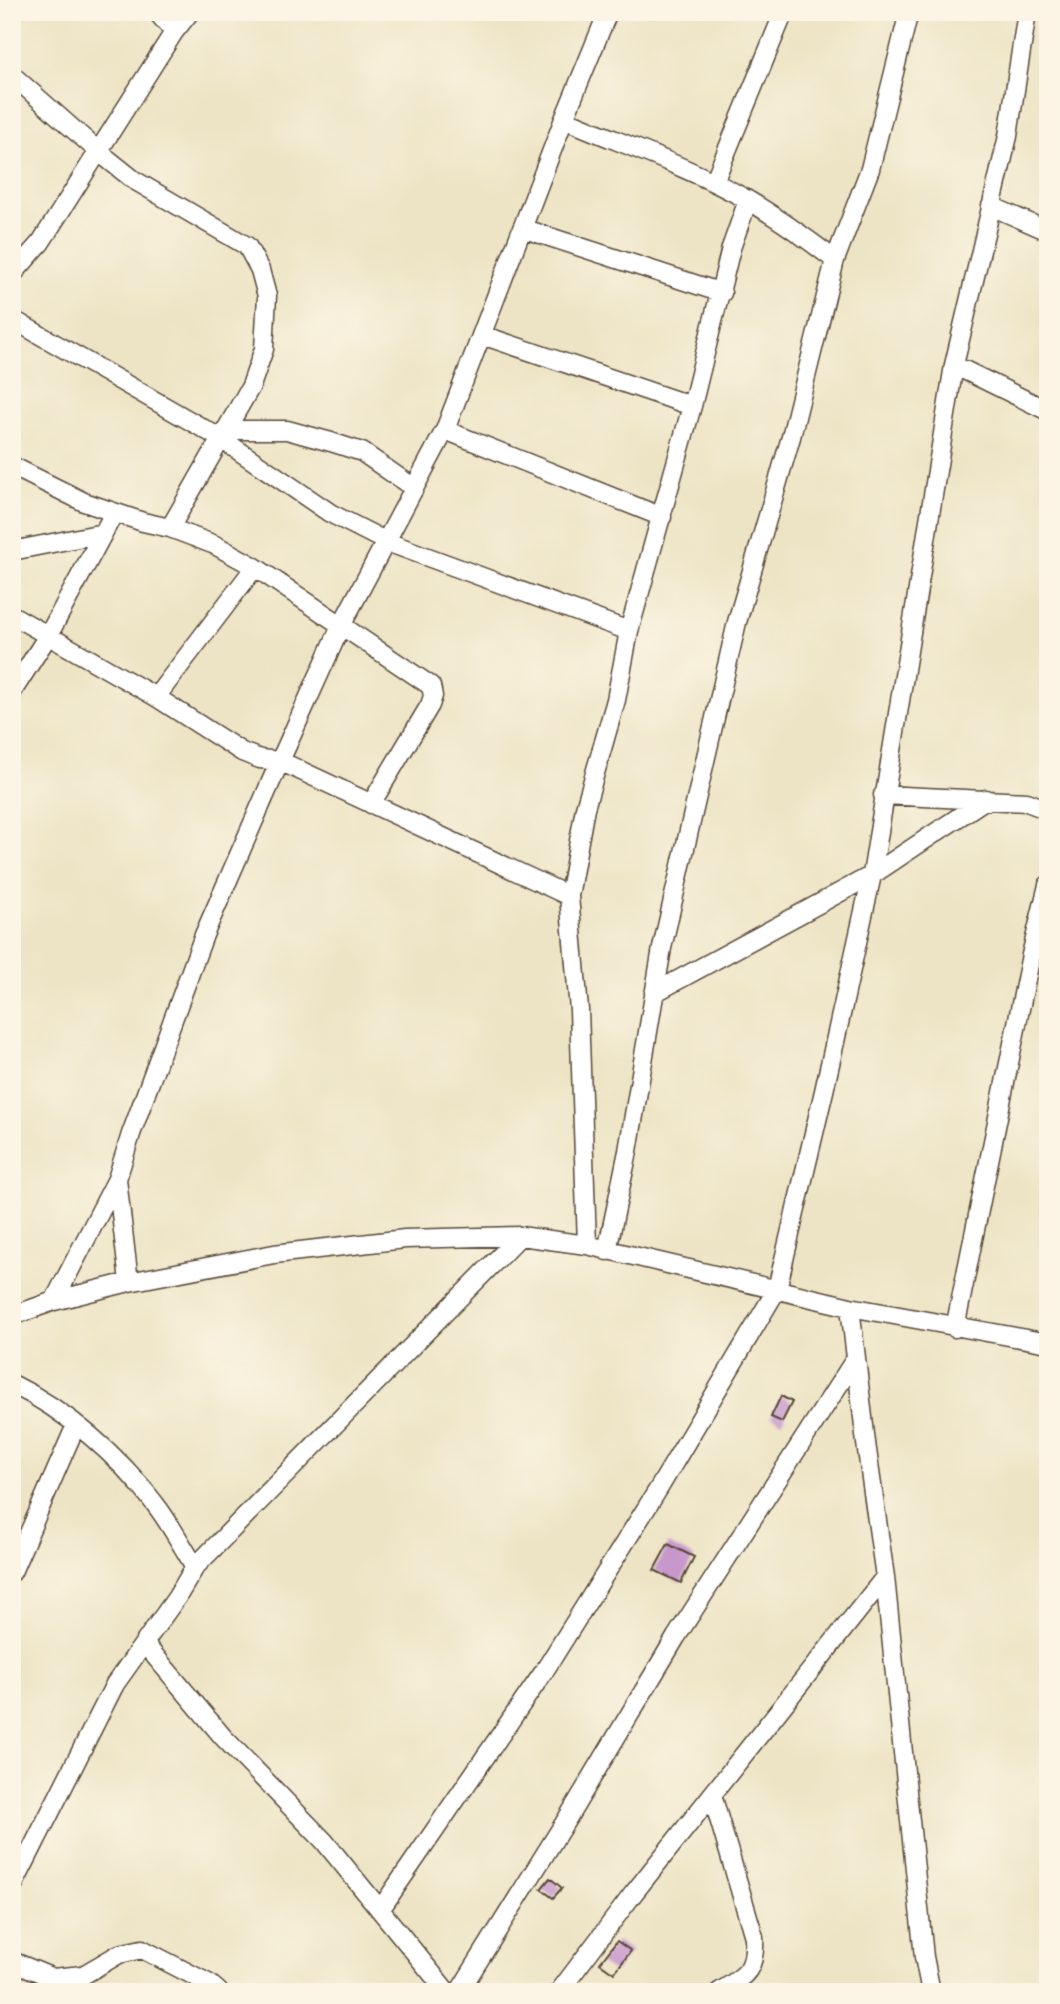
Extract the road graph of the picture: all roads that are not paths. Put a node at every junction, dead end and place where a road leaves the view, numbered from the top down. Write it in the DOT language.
graph roads {
  1 [pos="157,12"];
  2 [pos="190,12"];
  3 [pos="608,12"];
  4 [pos="784,12"];
  5 [pos="909,12"];
  6 [pos="1027,12"];
  7 [pos="174,32"];
  8 [pos="12,75"];
  9 [pos="564,119"];
  10 [pos="99,152"];
  11 [pos="714,182"];
  12 [pos="748,200"];
  13 [pos="991,206"];
  14 [pos="522,228"];
  15 [pos="1048,231"];
  16 [pos="835,260"];
  17 [pos="12,275"];
  18 [pos="722,293"];
  19 [pos="12,319"];
  20 [pos="482,335"];
  21 [pos="954,365"];
  22 [pos="692,406"];
  23 [pos="1048,411"];
  24 [pos="445,430"];
  25 [pos="222,434"];
  26 [pos="12,466"];
  27 [pos="414,488"];
  28 [pos="114,513"];
  29 [pos="662,517"];
  30 [pos="170,528"];
  31 [pos="103,533"];
  32 [pos="387,542"];
  33 [pos="12,551"];
  34 [pos="255,567"];
  35 [pos="12,615"];
  36 [pos="341,626"];
  37 [pos="629,631"];
  38 [pos="49,634"];
  39 [pos="12,692"];
  40 [pos="156,697"];
  41 [pos="280,761"];
  42 [pos="883,795"];
  43 [pos="1048,796"];
  44 [pos="986,799"];
  45 [pos="1027,802"];
  46 [pos="372,804"];
  47 [pos="1048,810"];
  48 [pos="872,875"];
  49 [pos="1048,885"];
  50 [pos="569,896"];
  51 [pos="654,993"];
  52 [pos="117,1180"];
  53 [pos="520,1236"];
  54 [pos="587,1245"];
  55 [pos="607,1251"];
  56 [pos="129,1282"];
  57 [pos="776,1289"];
  58 [pos="54,1301"];
  59 [pos="850,1307"];
  60 [pos="12,1317"];
  61 [pos="955,1328"];
  62 [pos="1048,1343"];
  63 [pos="856,1358"];
  64 [pos="12,1384"];
  65 [pos="76,1425"];
  66 [pos="195,1567"];
  67 [pos="12,1572"];
  68 [pos="885,1577"];
  69 [pos="144,1643"];
  70 [pos="712,1795"];
  71 [pos="12,1888"];
  72 [pos="380,1910"];
  73 [pos="12,1961"];
  74 [pos="219,1992"];
  75 [pos="447,1992"];
  76 [pos="459,1992"];
  77 [pos="559,1992"];
  78 [pos="719,1992"];
  79 [pos="931,1992"];
  1 -- 7 [label="street"];
  2 -- 7 [label="street"];
  3 -- 9 [label="street"];
  4 -- 11 [label="street"];
  5 -- 16 [label="street"];
  6 -- 13 [label="street"];
  7 -- 10 [label="street"];
  8 -- 10 [label="street"];
  9 -- 11 [label="street"];
  9 -- 14 [label="street"];
  10 -- 17 [label="street"];
  10 -- 25 [label="street"];
  11 -- 12 [label="street"];
  12 -- 16 [label="street"];
  12 -- 18 [label="street"];
  13 -- 15 [label="street"];
  13 -- 21 [label="street"];
  14 -- 18 [label="street"];
  14 -- 20 [label="street"];
  16 -- 51 [label="street"];
  18 -- 22 [label="street"];
  19 -- 25 [label="street"];
  20 -- 22 [label="street"];
  20 -- 24 [label="street"];
  21 -- 23 [label="street"];
  21 -- 42 [label="street"];
  22 -- 29 [label="street"];
  24 -- 27 [label="street"];
  24 -- 29 [label="street"];
  25 -- 27 [label="street"];
  25 -- 30 [label="street"];
  25 -- 32 [label="street"];
  26 -- 28 [label="street"];
  27 -- 32 [label="street"];
  28 -- 30 [label="street"];
  28 -- 31 [label="street"];
  29 -- 37 [label="street"];
  30 -- 34 [label="street"];
  31 -- 33 [label="street"];
  31 -- 38 [label="street"];
  32 -- 36 [label="street"];
  32 -- 37 [label="street"];
  34 -- 36 [label="street"];
  34 -- 40 [label="street"];
  35 -- 38 [label="street"];
  36 -- 41 [label="street"];
  36 -- 46 [label="street"];
  37 -- 50 [label="street"];
  38 -- 39 [label="street"];
  38 -- 40 [label="street"];
  40 -- 41 [label="street"];
  41 -- 46 [label="street"];
  41 -- 52 [label="street"];
  42 -- 44 [label="street"];
  42 -- 48 [label="street"];
  43 -- 45 [label="street"];
  44 -- 45 [label="street"];
  44 -- 48 [label="street"];
  45 -- 47 [label="street"];
  46 -- 50 [label="street"];
  48 -- 51 [label="street"];
  48 -- 57 [label="street"];
  49 -- 61 [label="street"];
  50 -- 54 [label="street"];
  51 -- 55 [label="street"];
  52 -- 56 [label="street"];
  52 -- 58 [label="street"];
  53 -- 54 [label="street"];
  53 -- 56 [label="street"];
  53 -- 66 [label="street"];
  54 -- 55 [label="street"];
  55 -- 57 [label="street"];
  56 -- 58 [label="street"];
  57 -- 59 [label="street"];
  57 -- 72 [label="street"];
  58 -- 60 [label="street"];
  59 -- 61 [label="street"];
  59 -- 63 [label="street"];
  61 -- 62 [label="street"];
  63 -- 68 [label="street"];
  63 -- 76 [label="street"];
  64 -- 65 [label="street"];
  65 -- 66 [label="street"];
  65 -- 67 [label="street"];
  66 -- 69 [label="street"];
  68 -- 70 [label="street"];
  68 -- 79 [label="street"];
  69 -- 71 [label="street"];
  69 -- 72 [label="street"];
  70 -- 77 [label="street"];
  70 -- 78 [label="street"];
  72 -- 75 [label="street"];
  73 -- 74 [label="street"];
}
